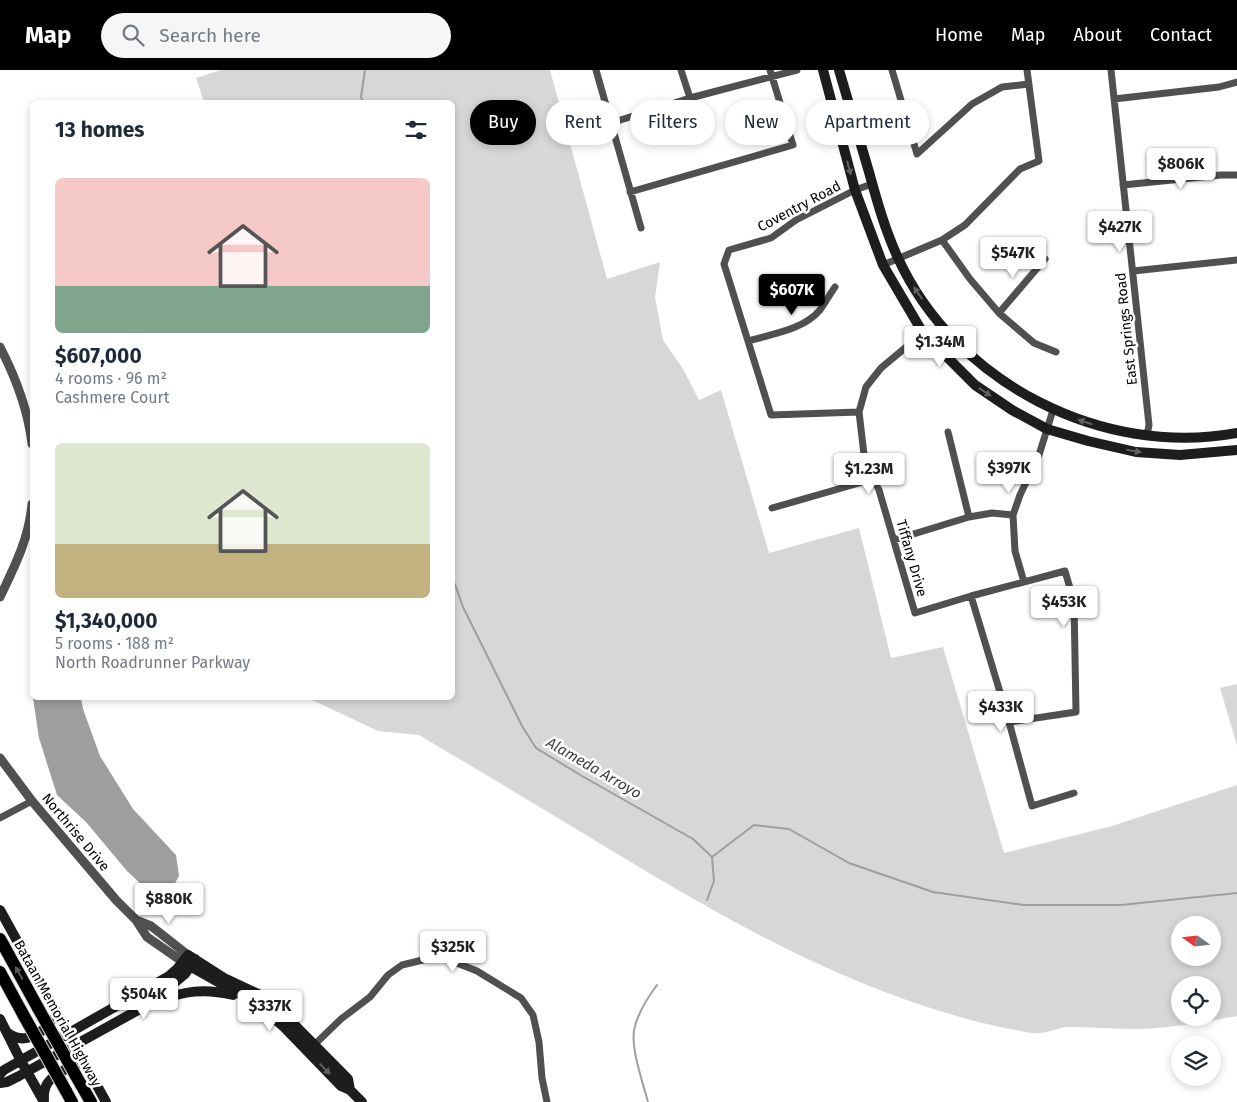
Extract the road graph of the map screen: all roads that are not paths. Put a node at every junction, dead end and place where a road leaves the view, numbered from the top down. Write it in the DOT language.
graph roads {
  1 [pos="596,70"];
  2 [pos="681,70"];
  3 [pos="797,70"];
  4 [pos="823,70"];
  5 [pos="839,70"];
  6 [pos="892,70"];
  7 [pos="1027,70"];
  8 [pos="1111,70"];
  9 [pos="771,73"];
  10 [pos="1237,82"];
  11 [pos="1029,84"];
  12 [pos="690,98"];
  13 [pos="1114,99"];
  14 [pos="604,100"];
  15 [pos="620,120"];
  16 [pos="617,145"];
  17 [pos="1237,175"];
  18 [pos="872,184"];
  19 [pos="1123,185"];
  20 [pos="855,190"];
  21 [pos="630,192"];
  22 [pos="641,228"];
  23 [pos="942,240"];
  24 [pos="898,259"];
  25 [pos="1045,259"];
  26 [pos="1237,260"];
  27 [pos="883,265"];
  28 [pos="1132,271"];
  29 [pos="835,287"];
  30 [pos="999,313"];
  31 [pos="923,333"];
  32 [pos="748,341"];
  33 [pos="0,347"];
  34 [pos="1056,352"];
  35 [pos="1053,410"];
  36 [pos="859,412"];
  37 [pos="30,424"];
  38 [pos="1047,428"];
  39 [pos="948,432"];
  40 [pos="1237,433"];
  41 [pos="1148,436"];
  42 [pos="1237,450"];
  43 [pos="873,479"];
  44 [pos="772,508"];
  45 [pos="1013,515"];
  46 [pos="30,517"];
  47 [pos="969,517"];
  48 [pos="894,540"];
  49 [pos="1024,582"];
  50 [pos="0,596"];
  51 [pos="970,596"];
  52 [pos="1009,722"];
  53 [pos="0,758"];
  54 [pos="1074,794"];
  55 [pos="32,801"];
  56 [pos="0,818"];
  57 [pos="0,910"];
  58 [pos="0,939"];
  59 [pos="189,961"];
  60 [pos="0,972"];
  61 [pos="133,998"];
  62 [pos="149,1004"];
  63 [pos="258,1004"];
  64 [pos="54,1010"];
  65 [pos="138,1010"];
  66 [pos="0,1020"];
  67 [pos="7,1032"];
  68 [pos="69,1034"];
  69 [pos="74,1045"];
  70 [pos="311,1047"];
  71 [pos="21,1061"];
  72 [pos="88,1071"];
  73 [pos="27,1072"];
  74 [pos="0,1074"];
  75 [pos="0,1084"];
  76 [pos="69,1097"];
  77 [pos="44,1101"];
  78 [pos="90,1102"];
  79 [pos="106,1102"];
  80 [pos="362,1102"];
  81 [pos="547,1102"];
  1 -- 14 [label="street"];
  2 -- 12 [label="street"];
  3 -- 9 [label="street"];
  4 -- 20 [label="main road, one-way"];
  5 -- 18 [label="main road"];
  6 -- 11 [label="street"];
  7 -- 11 [label="street"];
  8 -- 13 [label="street, East Springs Road"];
  9 -- 12 [label="street"];
  9 -- 21 [label="street"];
  10 -- 13 [label="street"];
  11 -- 23 [label="street"];
  12 -- 15 [label="street"];
  13 -- 19 [label="street, East Springs Road"];
  16 -- 21 [label="street"];
  17 -- 19 [label="street"];
  18 -- 20 [label="street, Coventry Road"];
  18 -- 24 [label="main road"];
  19 -- 28 [label="street, East Springs Road"];
  20 -- 27 [label="main road"];
  20 -- 32 [label="street, Coventry Road"];
  21 -- 22 [label="street"];
  23 -- 24 [label="street"];
  23 -- 30 [label="street"];
  24 -- 27 [label="street"];
  35 -- 24 [label="main road, one-way"];
  25 -- 30 [label="street"];
  26 -- 28 [label="street"];
  27 -- 31 [label="main road"];
  28 -- 41 [label="street, East Springs Road"];
  29 -- 32 [label="street"];
  30 -- 34 [label="street"];
  31 -- 36 [label="street, Tiffany Drive"];
  31 -- 38 [label="main road, one-way"];
  32 -- 36 [label="street, Coventry Road"];
  33 -- 37 [label="street"];
  35 -- 38 [label="street"];
  41 -- 35 [label="main road, one-way"];
  36 -- 43 [label="street, Tiffany Drive"];
  38 -- 42 [label="main road, one-way"];
  38 -- 45 [label="street"];
  39 -- 47 [label="street"];
  40 -- 41 [label="main road"];
  43 -- 44 [label="street"];
  43 -- 48 [label="street, Tiffany Drive"];
  45 -- 47 [label="street"];
  45 -- 49 [label="street"];
  46 -- 50 [label="street"];
  47 -- 48 [label="street"];
  48 -- 51 [label="street, Tiffany Drive"];
  49 -- 51 [label="street"];
  49 -- 52 [label="street"];
  51 -- 52 [label="street"];
  52 -- 54 [label="street"];
  53 -- 55 [label="street, Northrise Drive"];
  55 -- 56 [label="street"];
  55 -- 59 [label="street, Northrise Drive"];
  57 -- 64 [label="main road"];
  78 -- 58 [label="highway, Bataan Memorial Highway, one-way, bridge"];
  59 -- 61 [label="main road"];
  59 -- 62 [label="main road"];
  59 -- 63 [label="main road"];
  59 -- 70 [label="main road"];
  60 -- 76 [label="highway, bridge"];
  61 -- 65 [label="main road"];
  61 -- 68 [label="main road"];
  62 -- 63 [label="main road"];
  62 -- 65 [label="main road"];
  63 -- 70 [label="main road"];
  64 -- 67 [label="main road"];
  64 -- 68 [label="main road"];
  65 -- 69 [label="main road"];
  66 -- 67 [label="main road"];
  67 -- 71 [label="main road"];
  68 -- 69 [label="main road"];
  68 -- 71 [label="main road"];
  69 -- 72 [label="main road"];
  69 -- 73 [label="main road"];
  70 -- 80 [label="main road"];
  70 -- 81 [label="street"];
  71 -- 73 [label="main road"];
  71 -- 74 [label="main road"];
  72 -- 77 [label="main road"];
  72 -- 79 [label="main road"];
  73 -- 75 [label="main road"];
  73 -- 77 [label="main road"];
}
